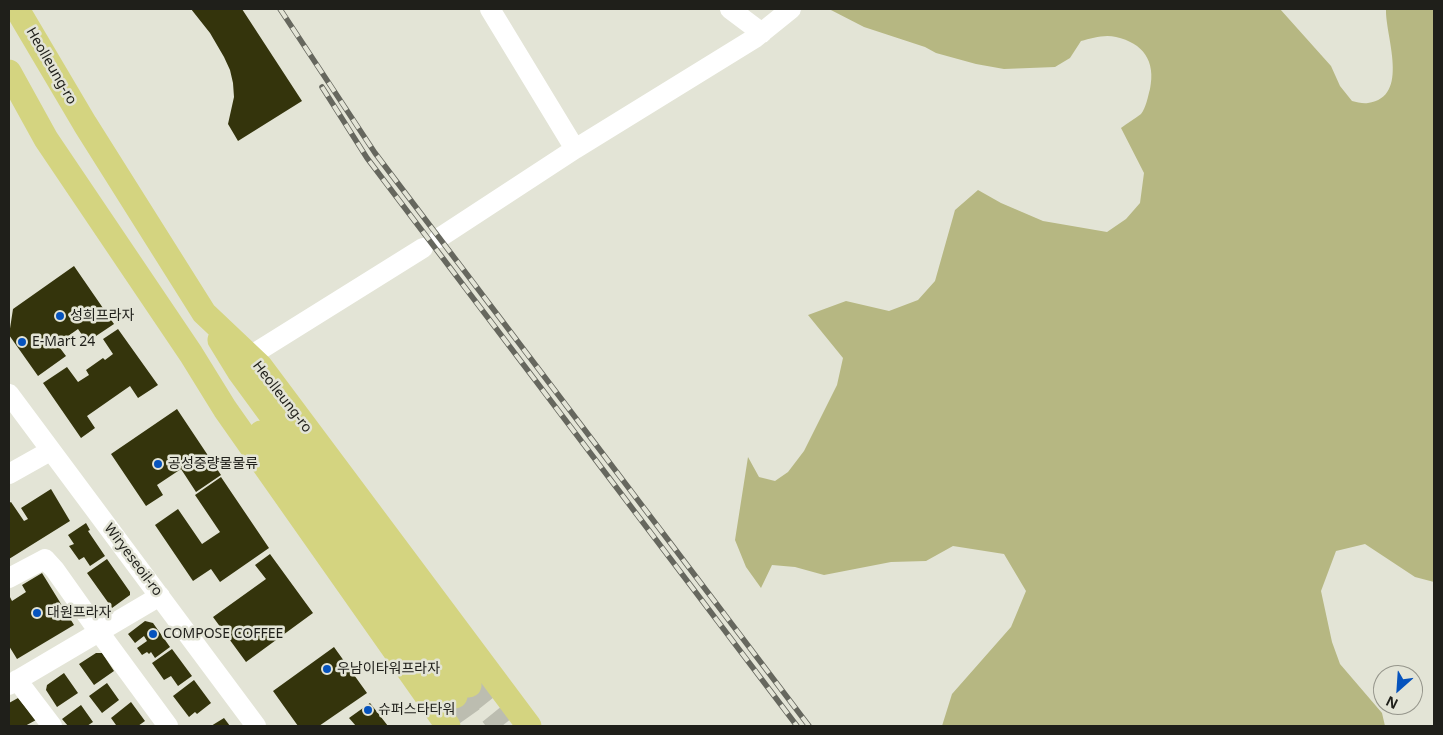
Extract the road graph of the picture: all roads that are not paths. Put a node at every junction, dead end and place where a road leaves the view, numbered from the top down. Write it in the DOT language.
graph roads {
  1 [pos="17,9"];
  2 [pos="490,9"];
  3 [pos="730,9"];
  4 [pos="791,9"];
  5 [pos="762,33"];
  6 [pos="9,72"];
  7 [pos="575,149"];
  8 [pos="204,313"];
  9 [pos="191,354"];
  10 [pos="250,356"];
  11 [pos="9,394"];
  12 [pos="50,451"];
  13 [pos="9,474"];
  14 [pos="9,578"];
  15 [pos="160,596"];
  16 [pos="99,632"];
  17 [pos="13,682"];
  18 [pos="52,726"];
  19 [pos="168,726"];
  20 [pos="256,726"];
  21 [pos="448,726"];
  22 [pos="529,726"];
  1 -- 8 [label="main road, Heolleung-ro"];
  2 -- 7 [label="street"];
  3 -- 5 [label="street"];
  4 -- 5 [label="street"];
  5 -- 7 [label="street"];
  6 -- 9 [label="main road"];
  7 -- 10 [label="street"];
  8 -- 9 [label="main road"];
  8 -- 10 [label="main road, Heolleung-ro"];
  9 -- 21 [label="main road"];
  10 -- 22 [label="main road, Heolleung-ro"];
  11 -- 12 [label="street, Wiryeseoil-ro"];
  12 -- 13 [label="street"];
  12 -- 15 [label="street, Wiryeseoil-ro"];
  14 -- 16 [label="street"];
  15 -- 16 [label="street"];
  15 -- 20 [label="street, Wiryeseoil-ro"];
  16 -- 17 [label="street"];
  16 -- 19 [label="street"];
  17 -- 18 [label="street"];
}
